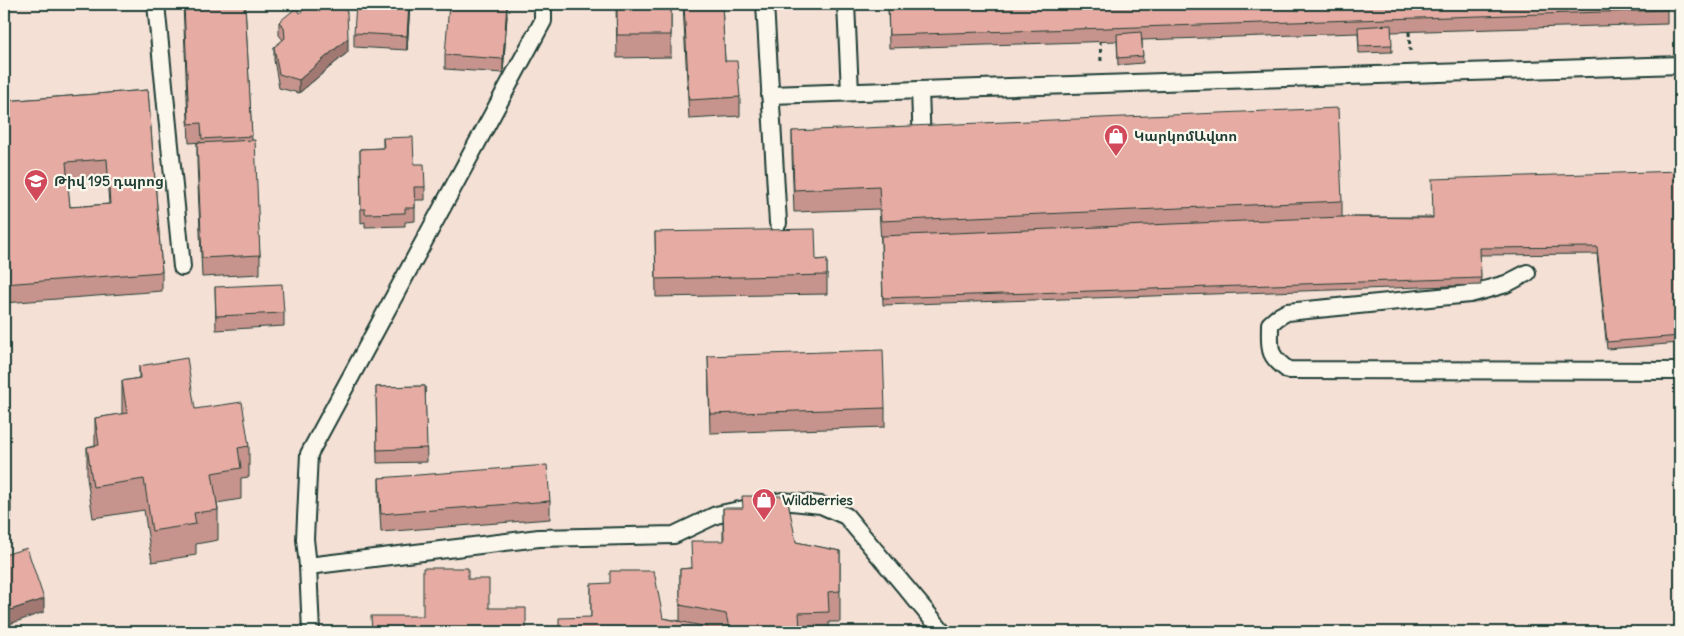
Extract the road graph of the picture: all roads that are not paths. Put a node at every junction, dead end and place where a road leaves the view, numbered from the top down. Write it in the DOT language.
graph roads {
  1 [pos="156,4"];
  2 [pos="543,4"];
  3 [pos="765,4"];
  4 [pos="846,4"];
  5 [pos="1680,65"];
  6 [pos="920,90"];
  7 [pos="850,92"];
  8 [pos="770,95"];
  9 [pos="922,148"];
  10 [pos="778,223"];
  11 [pos="182,268"];
  12 [pos="1527,273"];
  13 [pos="1680,371"];
  14 [pos="308,566"];
  15 [pos="311,632"];
  16 [pos="943,632"];
  1 -- 11 [label="lane"];
  2 -- 14 [label="lane"];
  3 -- 8 [label="lane"];
  4 -- 7 [label="lane"];
  5 -- 6 [label="lane"];
  6 -- 7 [label="lane"];
  6 -- 9 [label="lane"];
  7 -- 8 [label="lane"];
  8 -- 10 [label="lane"];
  12 -- 13 [label="lane"];
  14 -- 15 [label="lane"];
  14 -- 16 [label="lane"];
}
